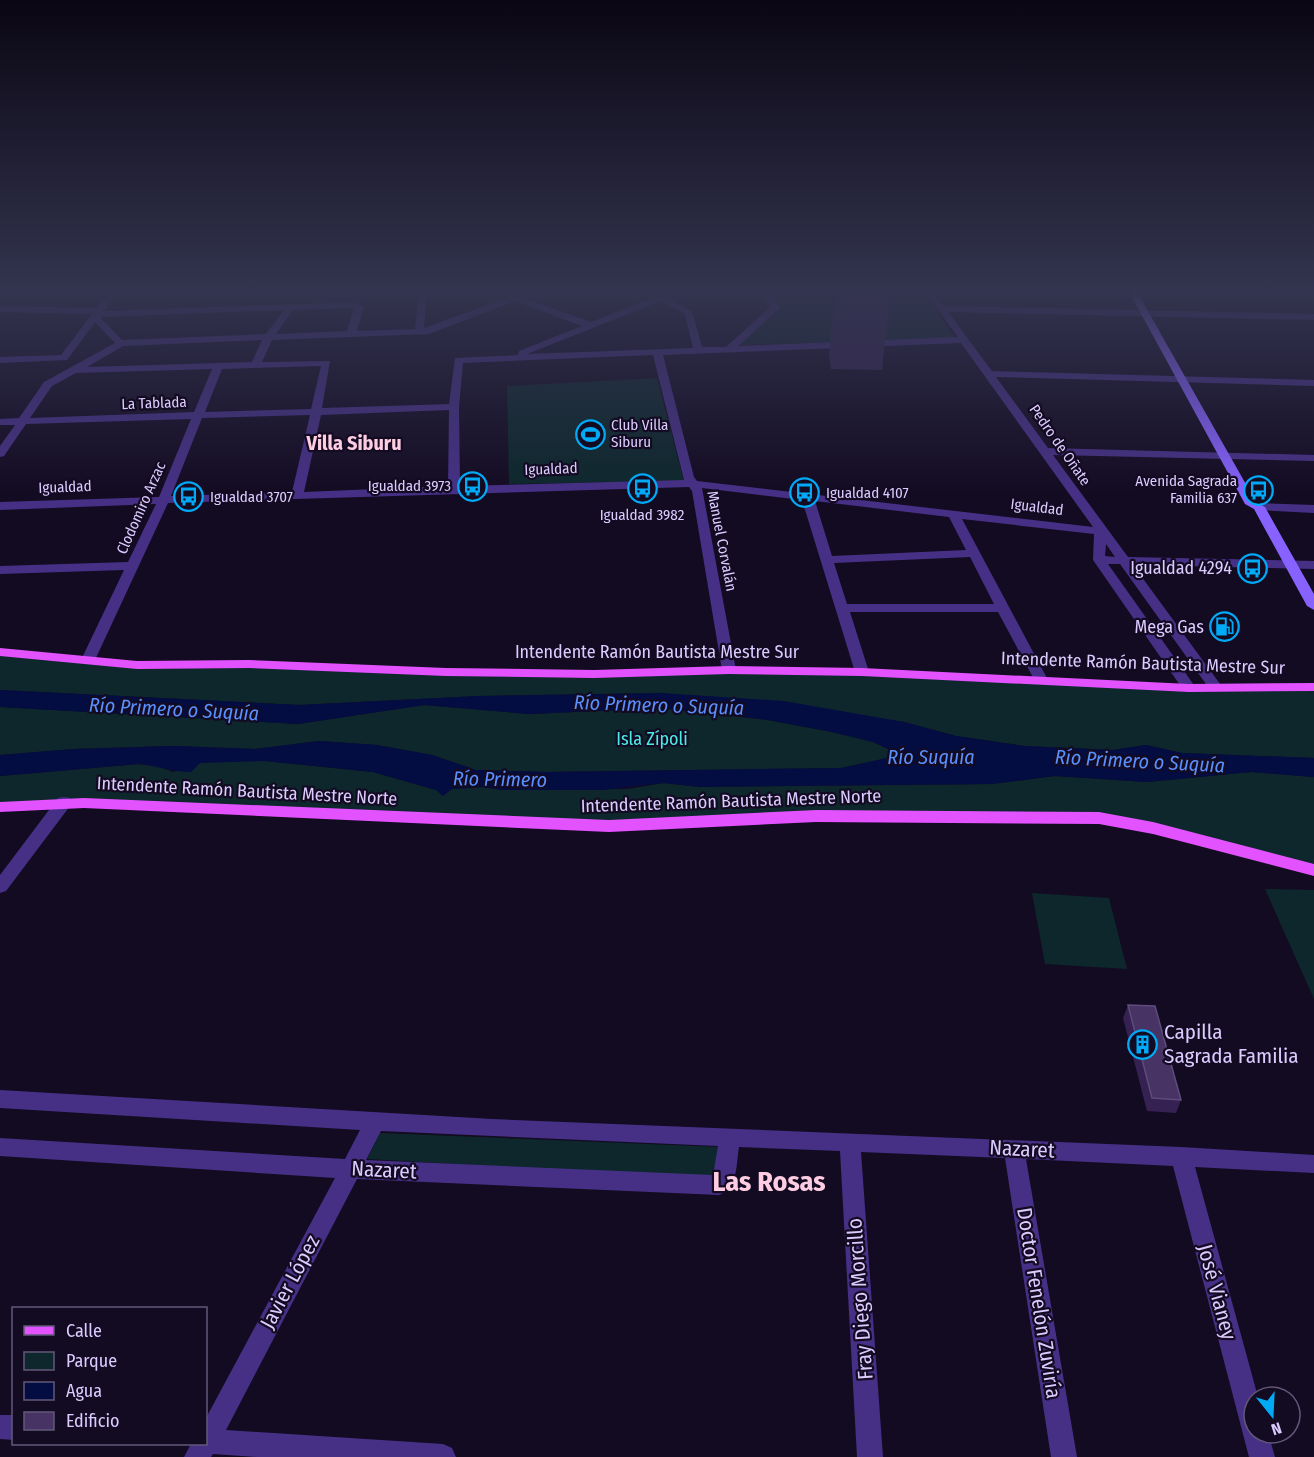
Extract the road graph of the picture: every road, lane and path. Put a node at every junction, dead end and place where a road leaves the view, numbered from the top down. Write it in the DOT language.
graph roads {
  1 [pos="64,358"];
  2 [pos="97,358"];
  3 [pos="259,358"];
  4 [pos="493,358"];
  5 [pos="658,358"];
  6 [pos="977,358"];
  7 [pos="1174,358"];
  8 [pos="0,360"];
  9 [pos="256,365"];
  10 [pos="218,366"];
  11 [pos="72,370"];
  12 [pos="989,374"];
  13 [pos="1187,380"];
  14 [pos="1314,383"];
  15 [pos="454,407"];
  16 [pos="315,412"];
  17 [pos="198,416"];
  18 [pos="0,422"];
  19 [pos="23,422"];
  20 [pos="1044,451"];
  21 [pos="0,454"];
  22 [pos="1229,456"];
  23 [pos="1314,458"];
  24 [pos="693,484"];
  25 [pos="454,489"];
  26 [pos="297,495"];
  27 [pos="807,496"];
  28 [pos="164,500"];
  29 [pos="0,506"];
  30 [pos="1258,507"];
  31 [pos="1314,509"];
  32 [pos="953,513"];
  33 [pos="1100,531"];
  34 [pos="974,553"];
  35 [pos="1121,559"];
  36 [pos="827,560"];
  37 [pos="1099,560"];
  38 [pos="1290,564"];
  39 [pos="1314,565"];
  40 [pos="134,566"];
  41 [pos="0,570"];
  42 [pos="1314,606"];
  43 [pos="842,608"];
  44 [pos="1003,608"];
  45 [pos="0,652"];
  46 [pos="88,660"];
  47 [pos="729,670"];
  48 [pos="862,672"];
  49 [pos="1041,680"];
  50 [pos="1314,687"];
  51 [pos="1189,688"];
  52 [pos="1216,688"];
  53 [pos="64,802"];
  54 [pos="0,807"];
  55 [pos="1314,870"];
  56 [pos="0,887"];
  57 [pos="0,1099"];
  58 [pos="375,1123"];
  59 [pos="730,1138"];
  60 [pos="850,1142"];
  61 [pos="0,1147"];
  62 [pos="1014,1149"];
  63 [pos="1181,1156"];
  64 [pos="1314,1164"];
  65 [pos="350,1169"];
  66 [pos="1242,1385"];
  67 [pos="207,1438"];
  68 [pos="207,1442"];
  69 [pos="443,1457"];
  70 [pos="870,1457"];
  71 [pos="1064,1457"];
  1 -- 8 [label="street"];
  2 -- 11 [label="street"];
  3 -- 9 [label="street"];
  4 -- 15 [label="street"];
  5 -- 24 [label="street, Manuel Corvalán"];
  6 -- 12 [label="street, Pedro de Oñate"];
  7 -- 13 [label="main road"];
  9 -- 10 [label="street"];
  9 -- 16 [label="street"];
  10 -- 11 [label="street"];
  10 -- 17 [label="street, Clodomiro Arzac"];
  11 -- 19 [label="street"];
  12 -- 13 [label="street"];
  12 -- 20 [label="street, Pedro de Oñate"];
  13 -- 14 [label="street"];
  13 -- 22 [label="main road"];
  15 -- 16 [label="street, La Tablada"];
  15 -- 25 [label="street"];
  16 -- 17 [label="street, La Tablada"];
  16 -- 26 [label="street"];
  17 -- 19 [label="street, La Tablada"];
  17 -- 28 [label="street, Clodomiro Arzac"];
  18 -- 19 [label="street, La Tablada"];
  19 -- 21 [label="street"];
  20 -- 22 [label="street"];
  20 -- 33 [label="street, Pedro de Oñate"];
  22 -- 23 [label="street"];
  22 -- 30 [label="main road"];
  24 -- 25 [label="street, Igualdad"];
  24 -- 27 [label="street, Igualdad"];
  24 -- 47 [label="street, Manuel Corvalán"];
  25 -- 26 [label="street, Igualdad"];
  26 -- 28 [label="street, Igualdad"];
  27 -- 32 [label="street, Igualdad"];
  27 -- 36 [label="street"];
  28 -- 29 [label="street, Igualdad"];
  28 -- 40 [label="street, Clodomiro Arzac"];
  30 -- 31 [label="street"];
  30 -- 38 [label="main road"];
  32 -- 33 [label="street, Igualdad"];
  32 -- 34 [label="street"];
  33 -- 35 [label="street, Pedro de Oñate"];
  33 -- 37 [label="street"];
  34 -- 36 [label="street"];
  34 -- 44 [label="street"];
  35 -- 37 [label="street"];
  35 -- 38 [label="street"];
  35 -- 52 [label="street, Pedro de Oñate"];
  36 -- 43 [label="street"];
  37 -- 51 [label="street"];
  38 -- 39 [label="street"];
  38 -- 42 [label="main road"];
  40 -- 41 [label="street"];
  40 -- 46 [label="street, Clodomiro Arzac"];
  43 -- 44 [label="street"];
  43 -- 48 [label="street"];
  44 -- 49 [label="street"];
  45 -- 46 [label="main road, Intendente Ramón Bautista Mestre Sur"];
  46 -- 47 [label="main road, Intendente Ramón Bautista Mestre Sur"];
  47 -- 48 [label="main road, Intendente Ramón Bautista Mestre Sur"];
  48 -- 49 [label="main road, Intendente Ramón Bautista Mestre Sur"];
  49 -- 51 [label="main road, Intendente Ramón Bautista Mestre Sur"];
  50 -- 52 [label="main road, Intendente Ramón Bautista Mestre Sur"];
  51 -- 52 [label="main road, Intendente Ramón Bautista Mestre Sur"];
  53 -- 54 [label="main road, Intendente Ramón Bautista Mestre Norte"];
  53 -- 55 [label="main road, Intendente Ramón Bautista Mestre Norte"];
  53 -- 56 [label="street"];
  57 -- 58 [label="street, Nazaret"];
  58 -- 59 [label="street, Nazaret"];
  58 -- 65 [label="street, Javier López"];
  59 -- 60 [label="street, Nazaret"];
  59 -- 65 [label="street, Nazaret"];
  60 -- 62 [label="street, Nazaret"];
  60 -- 70 [label="street, Fray Diego Morcillo"];
  61 -- 65 [label="street, Nazaret"];
  62 -- 63 [label="street, Nazaret"];
  62 -- 71 [label="street, Doctor Fenelón Zuviría"];
  63 -- 64 [label="street, Nazaret"];
  63 -- 66 [label="street, José Vianey"];
  65 -- 67 [label="street, Javier López"];
  68 -- 69 [label="street"];
}
